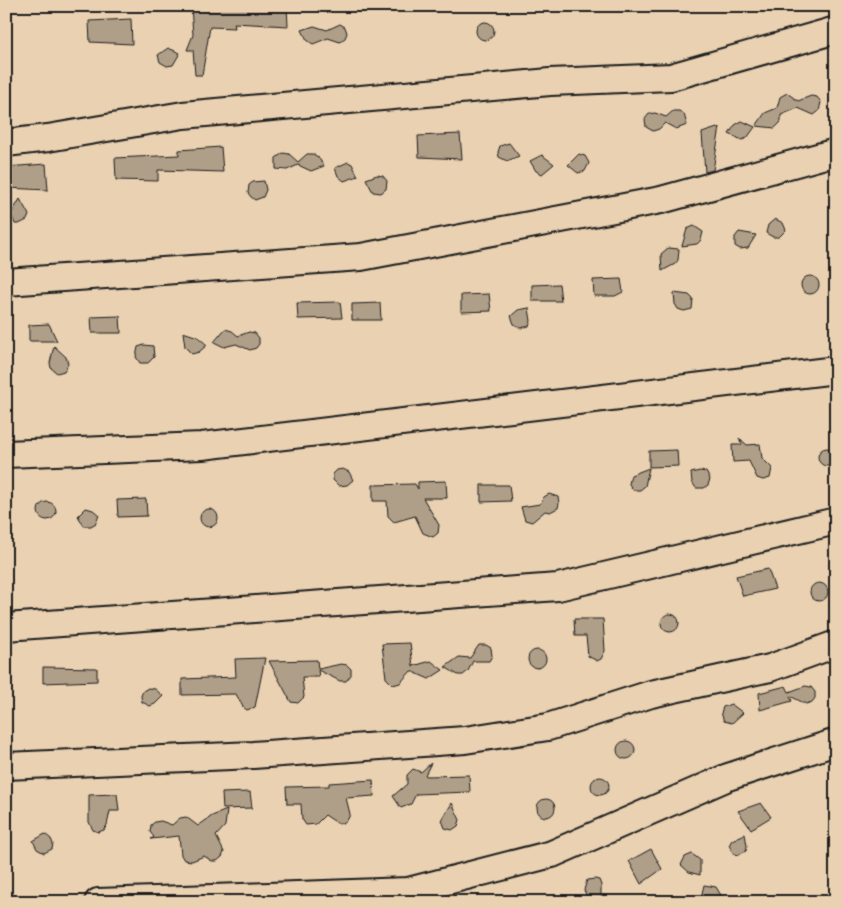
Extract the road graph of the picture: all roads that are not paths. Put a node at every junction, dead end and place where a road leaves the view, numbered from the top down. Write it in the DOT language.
graph roads {
  1 [pos="836,30"];
  2 [pos="6,143"];
  3 [pos="836,152"];
  4 [pos="6,282"];
  5 [pos="836,370"];
  6 [pos="6,454"];
  7 [pos="836,521"];
  8 [pos="6,627"];
  9 [pos="836,644"];
  10 [pos="836,742"];
  11 [pos="6,766"];
  12 [pos="98,902"];
  1 -- 2 [label="street"];
  3 -- 4 [label="street"];
  5 -- 6 [label="street"];
  7 -- 8 [label="street"];
  9 -- 11 [label="street"];
  10 -- 12 [label="street"];
}
